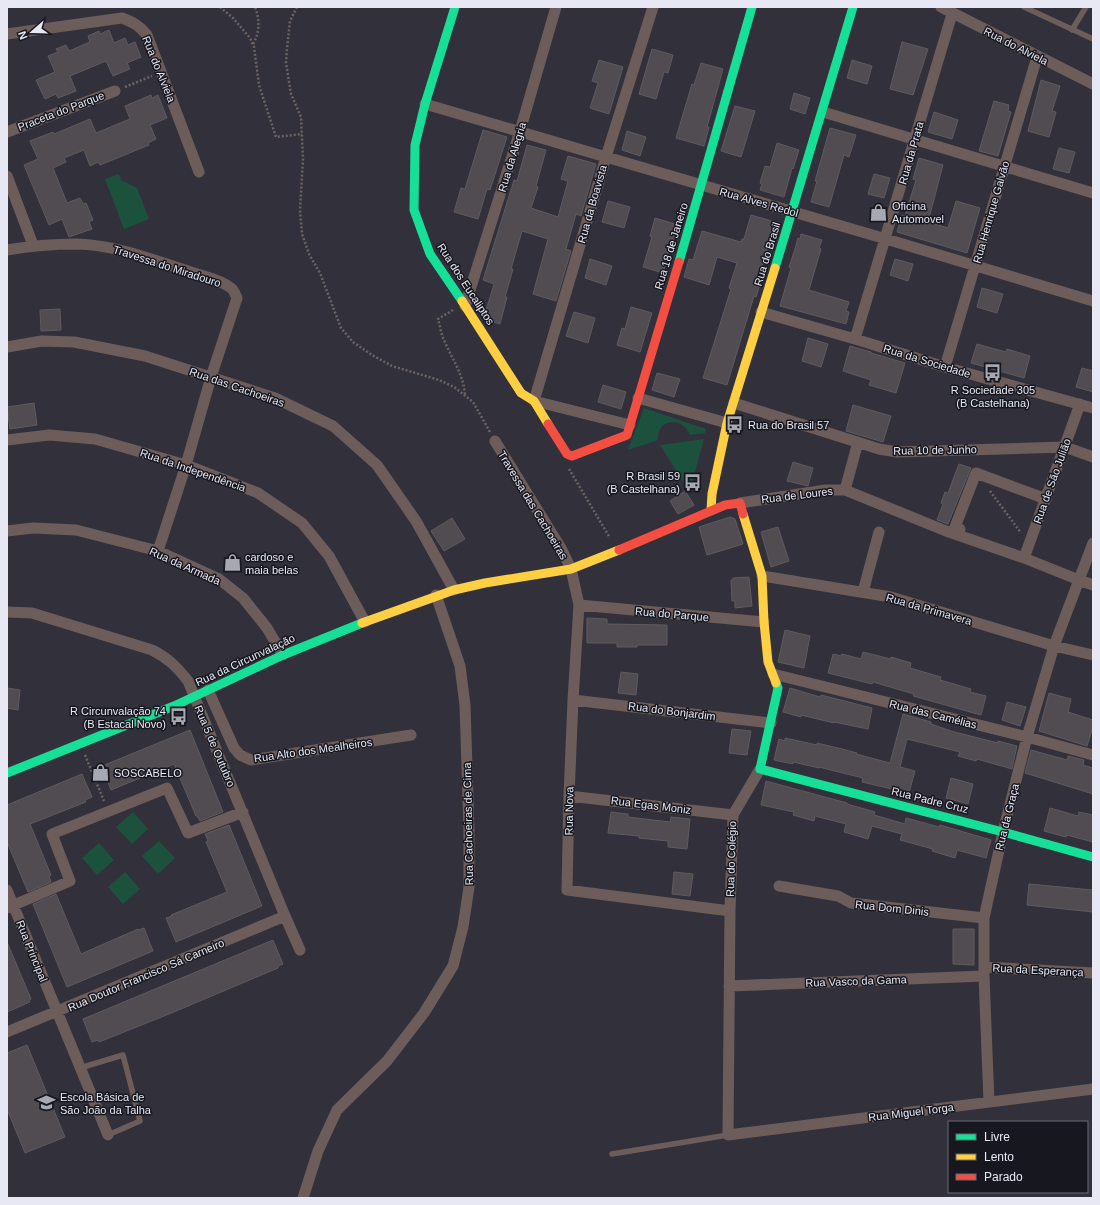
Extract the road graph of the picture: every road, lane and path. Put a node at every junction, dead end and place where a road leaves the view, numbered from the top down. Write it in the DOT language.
graph roads {
  1 [pos="220,7"];
  2 [pos="255,7"];
  3 [pos="297,7"];
  4 [pos="456,7"];
  5 [pos="556,7"];
  6 [pos="653,7"];
  7 [pos="752,7"];
  8 [pos="853,7"];
  9 [pos="941,7"];
  10 [pos="1024,7"];
  11 [pos="1086,7"];
  12 [pos="952,14"];
  13 [pos="1072,30"];
  14 [pos="7,34"];
  15 [pos="1093,40"];
  16 [pos="253,44"];
  17 [pos="1037,57"];
  18 [pos="161,73"];
  19 [pos="1093,84"];
  20 [pos="116,91"];
  21 [pos="425,104"];
  22 [pos="823,112"];
  23 [pos="7,132"];
  24 [pos="520,132"];
  25 [pos="302,134"];
  26 [pos="916,139"];
  27 [pos="606,157"];
  28 [pos="1004,166"];
  29 [pos="199,172"];
  30 [pos="7,176"];
  31 [pos="702,185"];
  32 [pos="1093,193"];
  33 [pos="792,212"];
  34 [pos="886,239"];
  35 [pos="33,245"];
  36 [pos="7,250"];
  37 [pos="975,267"];
  38 [pos="1093,301"];
  39 [pos="464,305"];
  40 [pos="762,312"];
  41 [pos="855,339"];
  42 [pos="7,347"];
  43 [pos="945,367"];
  44 [pos="211,377"];
  45 [pos="465,396"];
  46 [pos="638,398"];
  47 [pos="534,401"];
  48 [pos="734,403"];
  49 [pos="1080,404"];
  50 [pos="1093,408"];
  51 [pos="727,423"];
  52 [pos="630,425"];
  53 [pos="7,440"];
  54 [pos="495,441"];
  55 [pos="858,442"];
  56 [pos="1065,446"];
  57 [pos="570,455"];
  58 [pos="1093,457"];
  59 [pos="186,465"];
  60 [pos="845,490"];
  61 [pos="989,490"];
  62 [pos="1046,499"];
  63 [pos="740,502"];
  64 [pos="711,510"];
  65 [pos="7,532"];
  66 [pos="879,532"];
  67 [pos="958,535"];
  68 [pos="1093,542"];
  69 [pos="1029,543"];
  70 [pos="158,551"];
  71 [pos="618,551"];
  72 [pos="1024,558"];
  73 [pos="571,569"];
  74 [pos="762,576"];
  75 [pos="1079,580"];
  76 [pos="497,581"];
  77 [pos="1093,585"];
  78 [pos="454,590"];
  79 [pos="863,592"];
  80 [pos="436,596"];
  81 [pos="579,605"];
  82 [pos="7,612"];
  83 [pos="365,622"];
  84 [pos="764,622"];
  85 [pos="1054,646"];
  86 [pos="283,655"];
  87 [pos="1093,655"];
  88 [pos="773,674"];
  89 [pos="208,690"];
  90 [pos="195,696"];
  91 [pos="573,700"];
  92 [pos="771,723"];
  93 [pos="411,735"];
  94 [pos="1027,737"];
  95 [pos="80,743"];
  96 [pos="1093,755"];
  97 [pos="760,769"];
  98 [pos="7,773"];
  99 [pos="569,796"];
  100 [pos="108,810"];
  101 [pos="243,812"];
  102 [pos="733,815"];
  103 [pos="1003,832"];
  104 [pos="1093,857"];
  105 [pos="779,886"];
  106 [pos="7,890"];
  107 [pos="10,907"];
  108 [pos="730,911"];
  109 [pos="285,916"];
  110 [pos="984,918"];
  111 [pos="300,950"];
  112 [pos="984,971"];
  113 [pos="1093,973"];
  114 [pos="729,986"];
  115 [pos="57,1012"];
  116 [pos="7,1032"];
  117 [pos="80,1068"];
  118 [pos="1093,1089"];
  119 [pos="989,1102"];
  120 [pos="108,1135"];
  121 [pos="728,1135"];
  122 [pos="612,1154"];
  123 [pos="303,1198"];
  1 -- 16 [label="path"];
  2 -- 16 [label="path"];
  3 -- 25 [label="path"];
  4 -- 21 [label="street, Rua dos Eucaliptos"];
  5 -- 24 [label="street, Rua da Alegria"];
  6 -- 27 [label="street, Rua da Boavista"];
  7 -- 31 [label="street, Rua 18 de Janeiro"];
  8 -- 22 [label="street, Rua do Brasil"];
  9 -- 12 [label="street, Rua do Alviela"];
  10 -- 13 [label="lane"];
  11 -- 13 [label="lane"];
  12 -- 17 [label="street, Rua do Alviela"];
  12 -- 26 [label="street, Rua da Prata"];
  13 -- 15 [label="lane"];
  14 -- 18 [label="street, Rua do Alviela"];
  16 -- 25 [label="path"];
  17 -- 19 [label="street, Rua do Alviela"];
  17 -- 28 [label="street, Rua Henrique Galvão"];
  18 -- 20 [label="path"];
  18 -- 29 [label="street, Rua do Alviela"];
  20 -- 23 [label="street, Praceta do Parque"];
  21 -- 24 [label="street, Rua Alves Redol"];
  21 -- 39 [label="street, Rua dos Eucaliptos"];
  22 -- 26 [label="street"];
  22 -- 33 [label="street, Rua do Brasil"];
  24 -- 27 [label="street, Rua Alves Redol"];
  24 -- 39 [label="street, Rua da Alegria"];
  25 -- 45 [label="path"];
  26 -- 28 [label="street"];
  26 -- 34 [label="street, Rua da Prata"];
  27 -- 31 [label="street, Rua Alves Redol"];
  27 -- 47 [label="street, Rua da Boavista"];
  28 -- 32 [label="street"];
  28 -- 37 [label="street, Rua Henrique Galvão"];
  30 -- 35 [label="street"];
  31 -- 33 [label="street, Rua Alves Redol"];
  31 -- 46 [label="street, Rua 18 de Janeiro"];
  33 -- 34 [label="street, Rua Alves Redol"];
  33 -- 40 [label="street, Rua do Brasil"];
  34 -- 37 [label="street, Rua Alves Redol"];
  34 -- 41 [label="street, Rua da Prata"];
  35 -- 36 [label="street, Travessa do Miradouro"];
  35 -- 44 [label="street, Travessa do Miradouro"];
  37 -- 38 [label="street, Rua Alves Redol"];
  37 -- 43 [label="street, Rua Henrique Galvão"];
  39 -- 45 [label="path"];
  39 -- 47 [label="street, Rua dos Eucaliptos"];
  40 -- 41 [label="street, Rua da Sociedade"];
  40 -- 48 [label="street, Rua do Brasil"];
  41 -- 43 [label="street, Rua da Sociedade"];
  42 -- 44 [label="street, Rua das Cachoeiras"];
  43 -- 49 [label="street, Rua da Sociedade"];
  44 -- 59 [label="street"];
  44 -- 78 [label="street, Rua das Cachoeiras"];
  45 -- 54 [label="path"];
  46 -- 51 [label="street"];
  46 -- 52 [label="street, Rua 18 de Janeiro"];
  47 -- 52 [label="street"];
  47 -- 57 [label="street, Rua dos Eucaliptos"];
  48 -- 51 [label="street, Rua do Brasil"];
  48 -- 55 [label="street, Rua 10 de Junho"];
  49 -- 50 [label="street, Rua da Sociedade"];
  49 -- 56 [label="street, Rua de São Julião"];
  51 -- 64 [label="street, Rua do Brasil"];
  52 -- 57 [label="street, Rua 18 de Janeiro"];
  53 -- 59 [label="street, Rua da Independência"];
  54 -- 73 [label="street, Travessa das Cachoeiras"];
  55 -- 56 [label="street, Rua 10 de Junho"];
  55 -- 60 [label="street"];
  56 -- 58 [label="street, Rua 10 de Junho"];
  56 -- 62 [label="street, Rua de São Julião"];
  57 -- 71 [label="path"];
  59 -- 70 [label="street"];
  59 -- 83 [label="street, Rua da Independência"];
  60 -- 63 [label="street, Rua de Loures"];
  60 -- 67 [label="street, Rua de Loures"];
  61 -- 69 [label="path"];
  62 -- 67 [label="street"];
  62 -- 69 [label="street, Rua de São Julião"];
  63 -- 64 [label="street, Rua de Loures"];
  63 -- 74 [label="street, Rua do Colégio"];
  64 -- 71 [label="street, Rua de Loures"];
  65 -- 70 [label="street, Rua da Armada"];
  66 -- 79 [label="street"];
  67 -- 72 [label="street, Rua de Loures"];
  68 -- 75 [label="street, Rua da Graça"];
  69 -- 72 [label="street, Rua de São Julião"];
  70 -- 86 [label="street, Rua da Armada"];
  71 -- 73 [label="street, Rua de Loures"];
  72 -- 75 [label="street, Rua de Loures"];
  73 -- 76 [label="street, Rua de Loures"];
  73 -- 81 [label="street, Rua Nova"];
  74 -- 79 [label="street, Rua da Primavera"];
  74 -- 84 [label="street, Rua do Colégio"];
  75 -- 77 [label="street, Rua de Loures"];
  75 -- 85 [label="street, Rua da Graça"];
  76 -- 78 [label="street, Rua da Circunvalação"];
  78 -- 80 [label="street, Rua da Circunvalação"];
  79 -- 85 [label="street, Rua da Primavera"];
  80 -- 83 [label="street, Rua da Circunvalação"];
  80 -- 123 [label="street, Rua Cachoeiras de Cima"];
  81 -- 84 [label="street, Rua do Parque"];
  81 -- 91 [label="street, Rua Nova"];
  82 -- 90 [label="street, Rua 5 de Outubro"];
  83 -- 86 [label="street, Rua da Circunvalação"];
  84 -- 88 [label="street, Rua do Colégio"];
  85 -- 87 [label="street, Rua da Primavera"];
  85 -- 94 [label="street, Rua da Graça"];
  86 -- 89 [label="street, Rua da Circunvalação"];
  88 -- 92 [label="street, Rua do Colégio"];
  88 -- 94 [label="street, Rua das Camélias"];
  89 -- 90 [label="street, Rua da Circunvalação"];
  89 -- 93 [label="street, Rua Alto dos Mealheiros"];
  90 -- 95 [label="street, Rua da Circunvalação"];
  90 -- 101 [label="street, Rua 5 de Outubro"];
  91 -- 92 [label="street, Rua do Bonjardim"];
  91 -- 99 [label="street, Rua Nova"];
  92 -- 97 [label="street, Rua do Colégio"];
  94 -- 96 [label="street, Rua das Camélias"];
  94 -- 103 [label="street, Rua da Graça"];
  95 -- 98 [label="street, Rua da Circunvalação"];
  95 -- 100 [label="path"];
  97 -- 102 [label="street, Rua do Colégio"];
  97 -- 103 [label="street, Rua Padre Cruz"];
  99 -- 102 [label="street, Rua Egas Moniz"];
  99 -- 108 [label="street, Rua Nova"];
  100 -- 101 [label="street"];
  100 -- 107 [label="street"];
  101 -- 109 [label="street, Rua 5 de Outubro"];
  102 -- 108 [label="street, Rua do Colégio"];
  103 -- 104 [label="street, Rua Padre Cruz"];
  103 -- 110 [label="street, Rua da Graça"];
  105 -- 110 [label="street, Rua Dom Dinis"];
  106 -- 107 [label="street, Rua Principal"];
  107 -- 115 [label="street, Rua Principal"];
  108 -- 114 [label="street, Rua do Colégio"];
  109 -- 111 [label="street, Rua 5 de Outubro"];
  109 -- 115 [label="street, Rua Doutor Francisco Sá Carneiro"];
  110 -- 112 [label="street, Rua da Graça"];
  112 -- 113 [label="street, Rua da Esperança"];
  112 -- 114 [label="street, Rua Vasco da Gama"];
  112 -- 119 [label="street, Rua da Graça"];
  114 -- 121 [label="street, Rua do Colégio"];
  115 -- 116 [label="street, Rua Doutor Francisco Sá Carneiro"];
  115 -- 117 [label="street, Rua Principal"];
  117 -- 120 [label="street, Rua Principal"];
  117 -- 120 [label="lane"];
  118 -- 119 [label="street, Rua Miguel Torga"];
  119 -- 121 [label="street, Rua Miguel Torga"];
  121 -- 122 [label="lane"];
}
